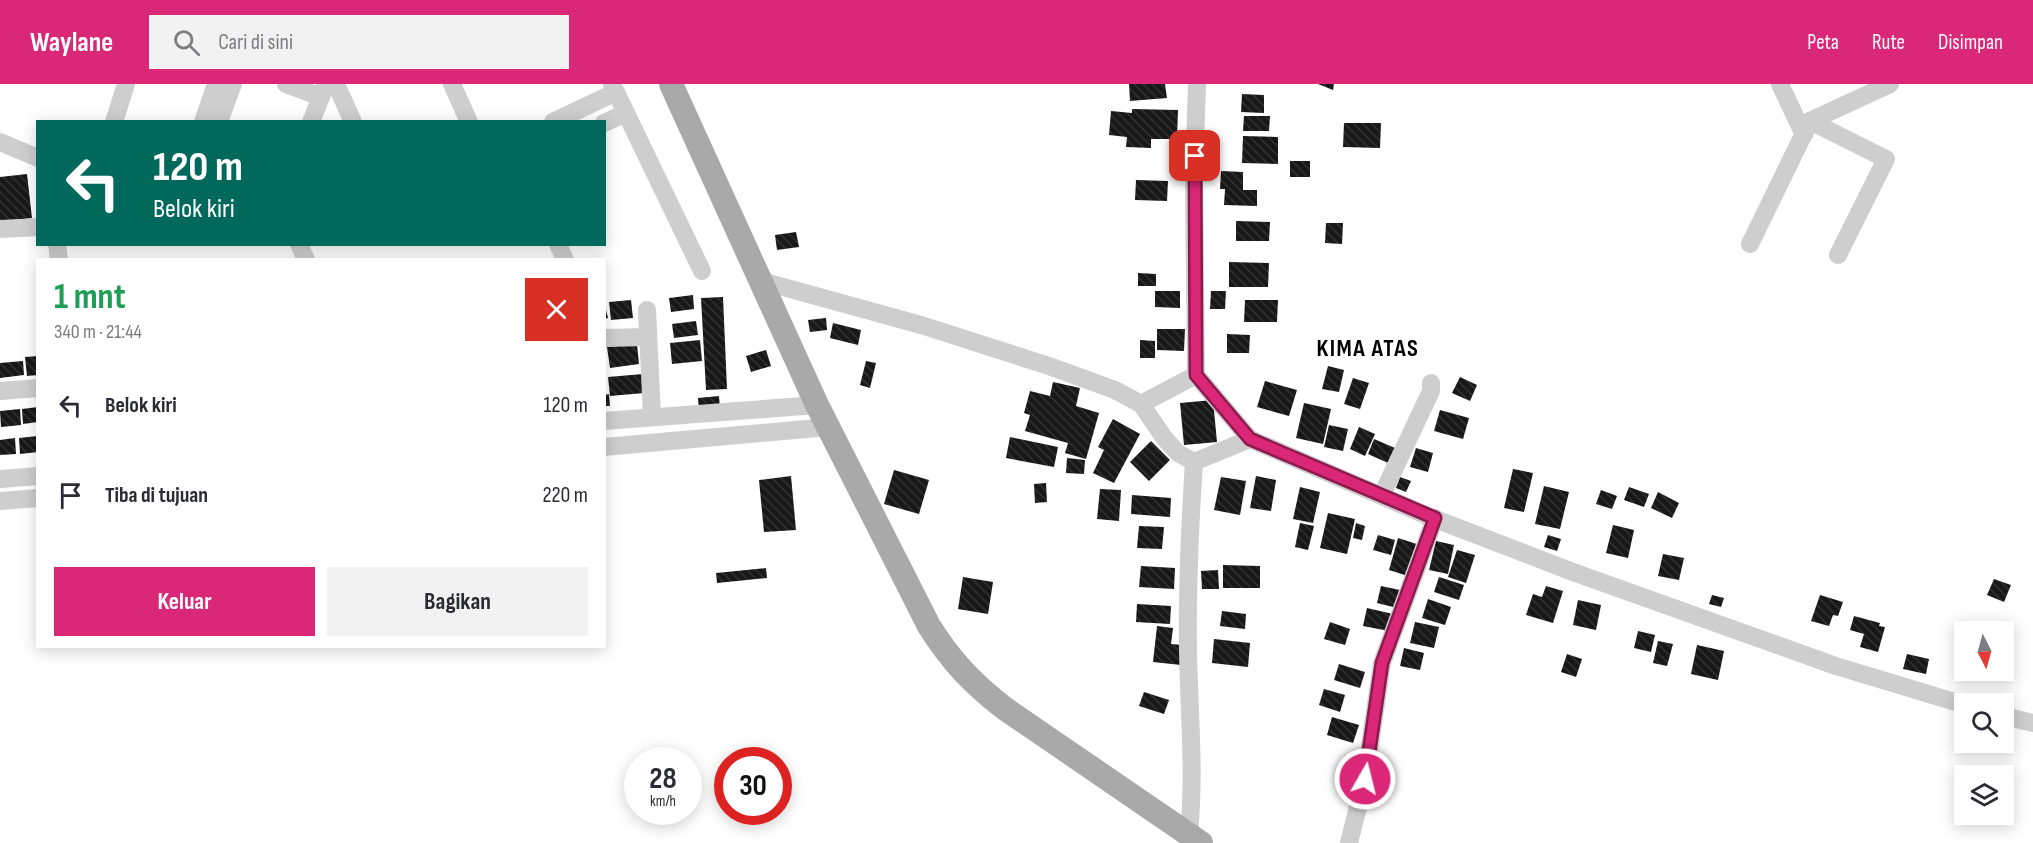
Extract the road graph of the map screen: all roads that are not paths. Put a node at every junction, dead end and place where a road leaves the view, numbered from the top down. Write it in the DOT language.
graph roads {
  1 [pos="126,84"];
  2 [pos="216,84"];
  3 [pos="233,84"];
  4 [pos="286,84"];
  5 [pos="452,84"];
  6 [pos="671,84"];
  7 [pos="1197,84"];
  8 [pos="1780,84"];
  9 [pos="1890,84"];
  10 [pos="324,88"];
  11 [pos="614,88"];
  12 [pos="626,113"];
  13 [pos="115,120"];
  14 [pos="204,120"];
  15 [pos="220,120"];
  16 [pos="312,120"];
  17 [pos="350,120"];
  18 [pos="468,120"];
  19 [pos="557,120"];
  20 [pos="606,122"];
  21 [pos="1807,128"];
  22 [pos="0,142"];
  23 [pos="36,157"];
  24 [pos="36,226"];
  25 [pos="0,229"];
  26 [pos="1750,244"];
  27 [pos="1838,255"];
  28 [pos="702,271"];
  29 [pos="761,280"];
  30 [pos="647,310"];
  31 [pos="648,337"];
  32 [pos="606,338"];
  33 [pos="1196,375"];
  34 [pos="1431,382"];
  35 [pos="36,388"];
  36 [pos="0,391"];
  37 [pos="1141,404"];
  38 [pos="817,405"];
  39 [pos="652,416"];
  40 [pos="606,421"];
  41 [pos="829,427"];
  42 [pos="1250,439"];
  43 [pos="606,447"];
  44 [pos="1194,462"];
  45 [pos="36,476"];
  46 [pos="0,479"];
  47 [pos="1382,495"];
  48 [pos="36,498"];
  49 [pos="0,501"];
  50 [pos="1435,518"];
  51 [pos="1954,702"];
  52 [pos="2014,718"];
  53 [pos="2033,723"];
  54 [pos="1195,839"];
  55 [pos="1349,843"];
  1 -- 13 [label="street"];
  2 -- 14 [label="street"];
  3 -- 15 [label="street"];
  4 -- 10 [label="street"];
  5 -- 18 [label="street"];
  6 -- 29 [label="main road"];
  7 -- 33 [label="street"];
  8 -- 21 [label="street"];
  9 -- 21 [label="street"];
  10 -- 16 [label="street"];
  10 -- 17 [label="street"];
  11 -- 12 [label="street"];
  11 -- 19 [label="street"];
  12 -- 20 [label="street"];
  12 -- 28 [label="street"];
  21 -- 26 [label="street"];
  21 -- 27 [label="street"];
  22 -- 23 [label="street"];
  24 -- 25 [label="street"];
  29 -- 37 [label="street"];
  29 -- 38 [label="main road"];
  30 -- 31 [label="street"];
  31 -- 32 [label="street"];
  31 -- 39 [label="street"];
  33 -- 37 [label="street"];
  33 -- 42 [label="street"];
  34 -- 47 [label="street"];
  35 -- 36 [label="street"];
  37 -- 44 [label="street"];
  38 -- 39 [label="street"];
  38 -- 41 [label="main road"];
  39 -- 40 [label="street"];
  41 -- 43 [label="street"];
  41 -- 54 [label="main road"];
  42 -- 44 [label="street"];
  42 -- 47 [label="street"];
  44 -- 54 [label="street"];
  45 -- 46 [label="street"];
  47 -- 50 [label="street"];
  48 -- 49 [label="street"];
  50 -- 51 [label="street"];
  50 -- 55 [label="street"];
  52 -- 53 [label="street"];
}
